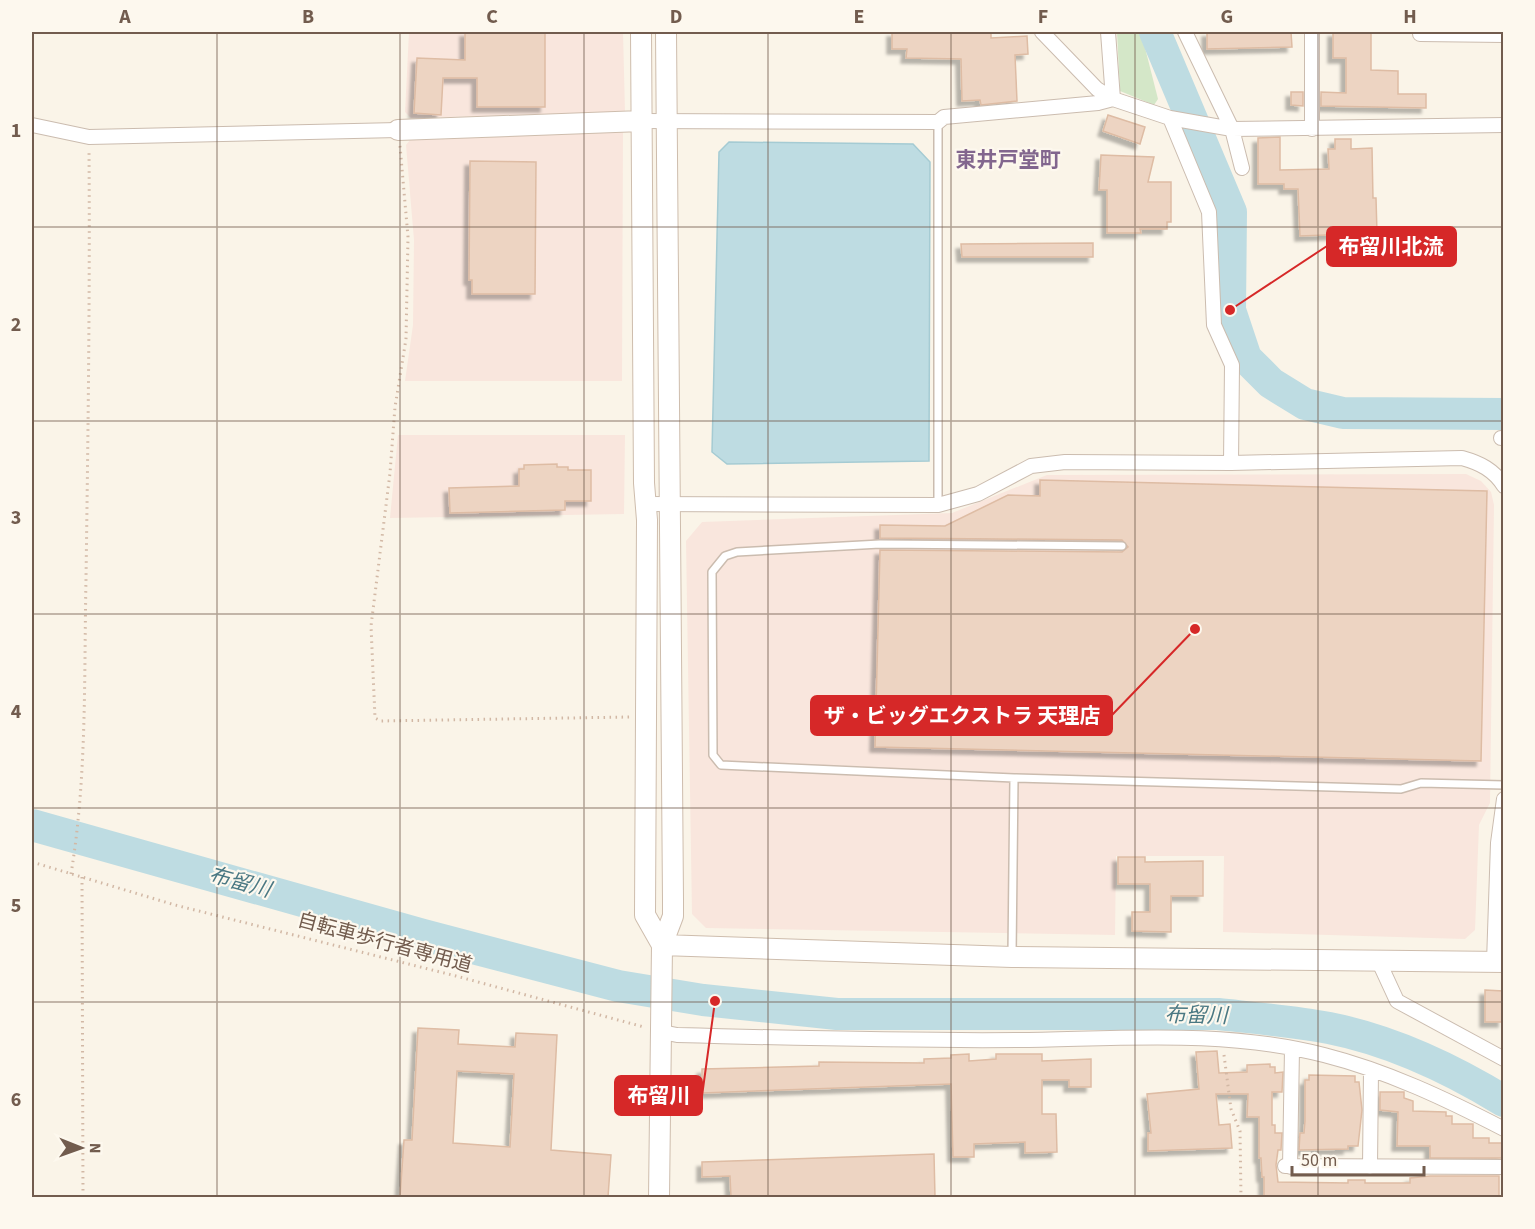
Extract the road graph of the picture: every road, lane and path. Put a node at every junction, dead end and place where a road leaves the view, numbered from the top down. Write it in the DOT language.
graph roads {
  1 [pos="641,32"];
  2 [pos="666,32"];
  3 [pos="1042,32"];
  4 [pos="1108,32"];
  5 [pos="1185,32"];
  6 [pos="1312,32"];
  7 [pos="1420,34"];
  8 [pos="1503,35"];
  9 [pos="1113,99"];
  10 [pos="1174,119"];
  11 [pos="668,121"];
  12 [pos="642,122"];
  13 [pos="938,122"];
  14 [pos="32,125"];
  15 [pos="1503,125"];
  16 [pos="1232,129"];
  17 [pos="1312,129"];
  18 [pos="398,130"];
  19 [pos="88,137"];
  20 [pos="1242,168"];
  21 [pos="1231,463"];
  22 [pos="1503,486"];
  23 [pos="646,504"];
  24 [pos="670,505"];
  25 [pos="938,505"];
  26 [pos="1122,546"];
  27 [pos="647,716"];
  28 [pos="1014,778"];
  29 [pos="1503,785"];
  30 [pos="1503,799"];
  31 [pos="32,862"];
  32 [pos="71,874"];
  33 [pos="82,877"];
  34 [pos="662,952"];
  35 [pos="1012,957"];
  36 [pos="1379,962"];
  37 [pos="1499,962"];
  38 [pos="662,1025"];
  39 [pos="1222,1038"];
  40 [pos="1292,1049"];
  41 [pos="1503,1059"];
  42 [pos="1371,1070"];
  43 [pos="1503,1129"];
  44 [pos="1370,1167"];
  45 [pos="1503,1167"];
  46 [pos="83,1197"];
  47 [pos="660,1197"];
  48 [pos="1241,1197"];
  1 -- 12 [label="street"];
  2 -- 11 [label="street"];
  3 -- 9 [label="street"];
  4 -- 9 [label="street"];
  5 -- 16 [label="street"];
  6 -- 17 [label="street"];
  7 -- 8 [label="street"];
  9 -- 10 [label="street"];
  9 -- 13 [label="street"];
  10 -- 16 [label="street"];
  10 -- 21 [label="street"];
  11 -- 12 [label="street"];
  11 -- 13 [label="street"];
  11 -- 24 [label="street"];
  12 -- 18 [label="street"];
  12 -- 23 [label="street"];
  13 -- 25 [label="lane"];
  14 -- 19 [label="street"];
  15 -- 17 [label="street"];
  16 -- 17 [label="street"];
  16 -- 20 [label="street"];
  18 -- 19 [label="street"];
  18 -- 27 [label="path"];
  19 -- 32 [label="path"];
  21 -- 22 [label="street"];
  21 -- 25 [label="street"];
  23 -- 24 [label="street"];
  23 -- 27 [label="street"];
  24 -- 25 [label="street"];
  24 -- 34 [label="street"];
  26 -- 28 [label="lane"];
  27 -- 34 [label="street"];
  28 -- 29 [label="lane"];
  28 -- 35 [label="lane"];
  30 -- 37 [label="street"];
  31 -- 32 [label="path, 自転車歩行者専用道"];
  32 -- 33 [label="path, 自転車歩行者専用道"];
  33 -- 38 [label="path, 自転車歩行者専用道"];
  33 -- 46 [label="path"];
  34 -- 35 [label="street"];
  34 -- 38 [label="street"];
  35 -- 36 [label="street"];
  36 -- 37 [label="street"];
  36 -- 41 [label="street"];
  38 -- 39 [label="street"];
  38 -- 47 [label="street"];
  39 -- 40 [label="street"];
  39 -- 48 [label="path"];
  40 -- 42 [label="street"];
  40 -- 44 [label="street"];
  42 -- 43 [label="street"];
  42 -- 44 [label="street"];
  44 -- 45 [label="street"];
}
